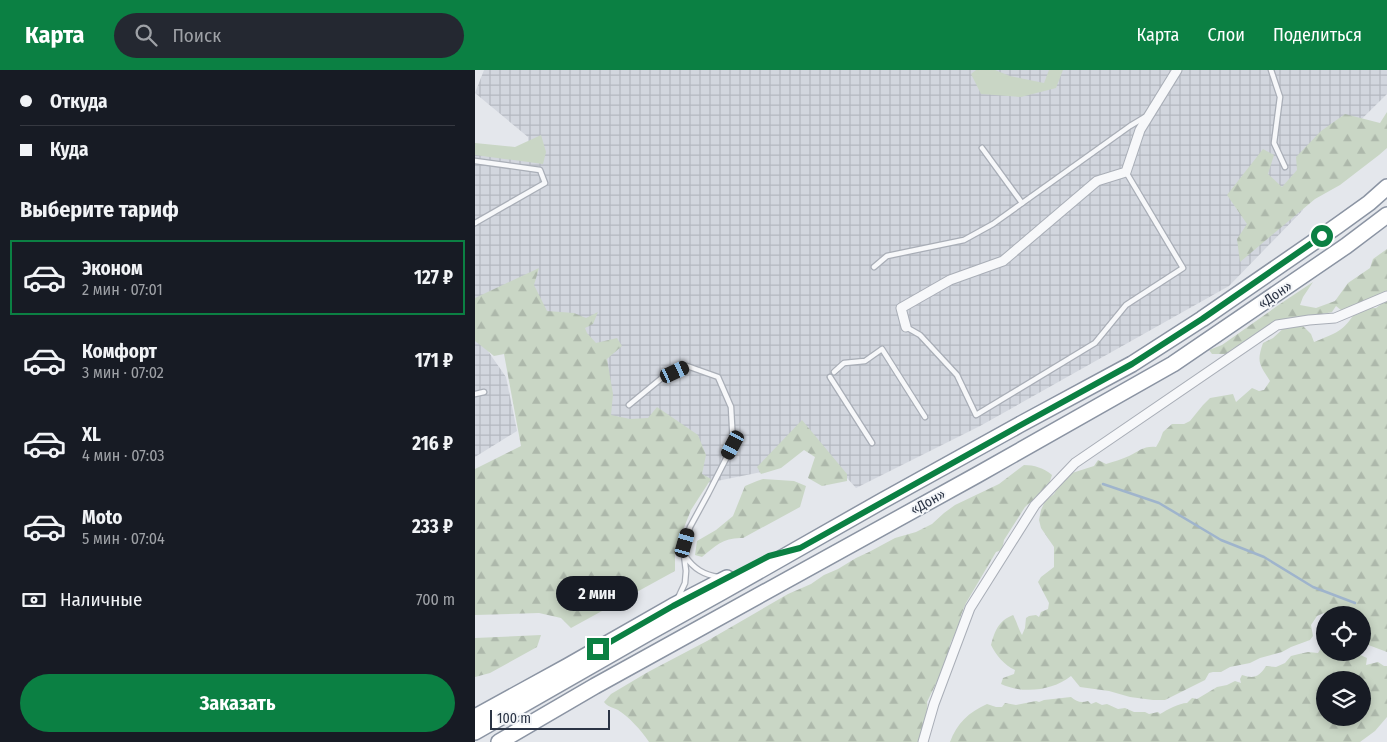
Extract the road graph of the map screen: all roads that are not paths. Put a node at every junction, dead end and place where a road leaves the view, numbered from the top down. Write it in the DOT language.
graph roads {
  1 [pos="1177,70"];
  2 [pos="1271,70"];
  3 [pos="1150,114"];
  4 [pos="982,148"];
  5 [pos="475,161"];
  6 [pos="1285,167"];
  7 [pos="1126,172"];
  8 [pos="1387,187"];
  9 [pos="1021,203"];
  10 [pos="1387,215"];
  11 [pos="475,223"];
  12 [pos="874,266"];
  13 [pos="1387,296"];
  14 [pos="906,327"];
  15 [pos="834,372"];
  16 [pos="830,377"];
  17 [pos="484,392"];
  18 [pos="475,394"];
  19 [pos="629,405"];
  20 [pos="925,418"];
  21 [pos="873,444"];
  22 [pos="800,548"];
  23 [pos="684,555"];
  24 [pos="727,578"];
  25 [pos="673,606"];
  26 [pos="475,717"];
  27 [pos="529,724"];
  28 [pos="475,732"];
  29 [pos="499,742"];
  30 [pos="519,742"];
  31 [pos="923,742"];
  1 -- 3 [label="street"];
  2 -- 6 [label="lane"];
  3 -- 7 [label="street"];
  3 -- 9 [label="lane"];
  4 -- 9 [label="lane"];
  5 -- 11 [label="lane"];
  7 -- 14 [label="street"];
  7 -- 14 [label="lane"];
  8 -- 22 [label="highway"];
  9 -- 12 [label="lane"];
  10 -- 27 [label="highway, «Дон»"];
  13 -- 31 [label="street"];
  15 -- 20 [label="lane"];
  16 -- 21 [label="lane"];
  17 -- 18 [label="lane"];
  19 -- 23 [label="lane"];
  22 -- 24 [label="highway"];
  22 -- 28 [label="highway"];
  23 -- 24 [label="lane"];
  23 -- 25 [label="lane"];
  24 -- 25 [label="highway"];
  25 -- 26 [label="highway"];
  27 -- 29 [label="highway, «Дон»"];
  27 -- 30 [label="street"];
}
